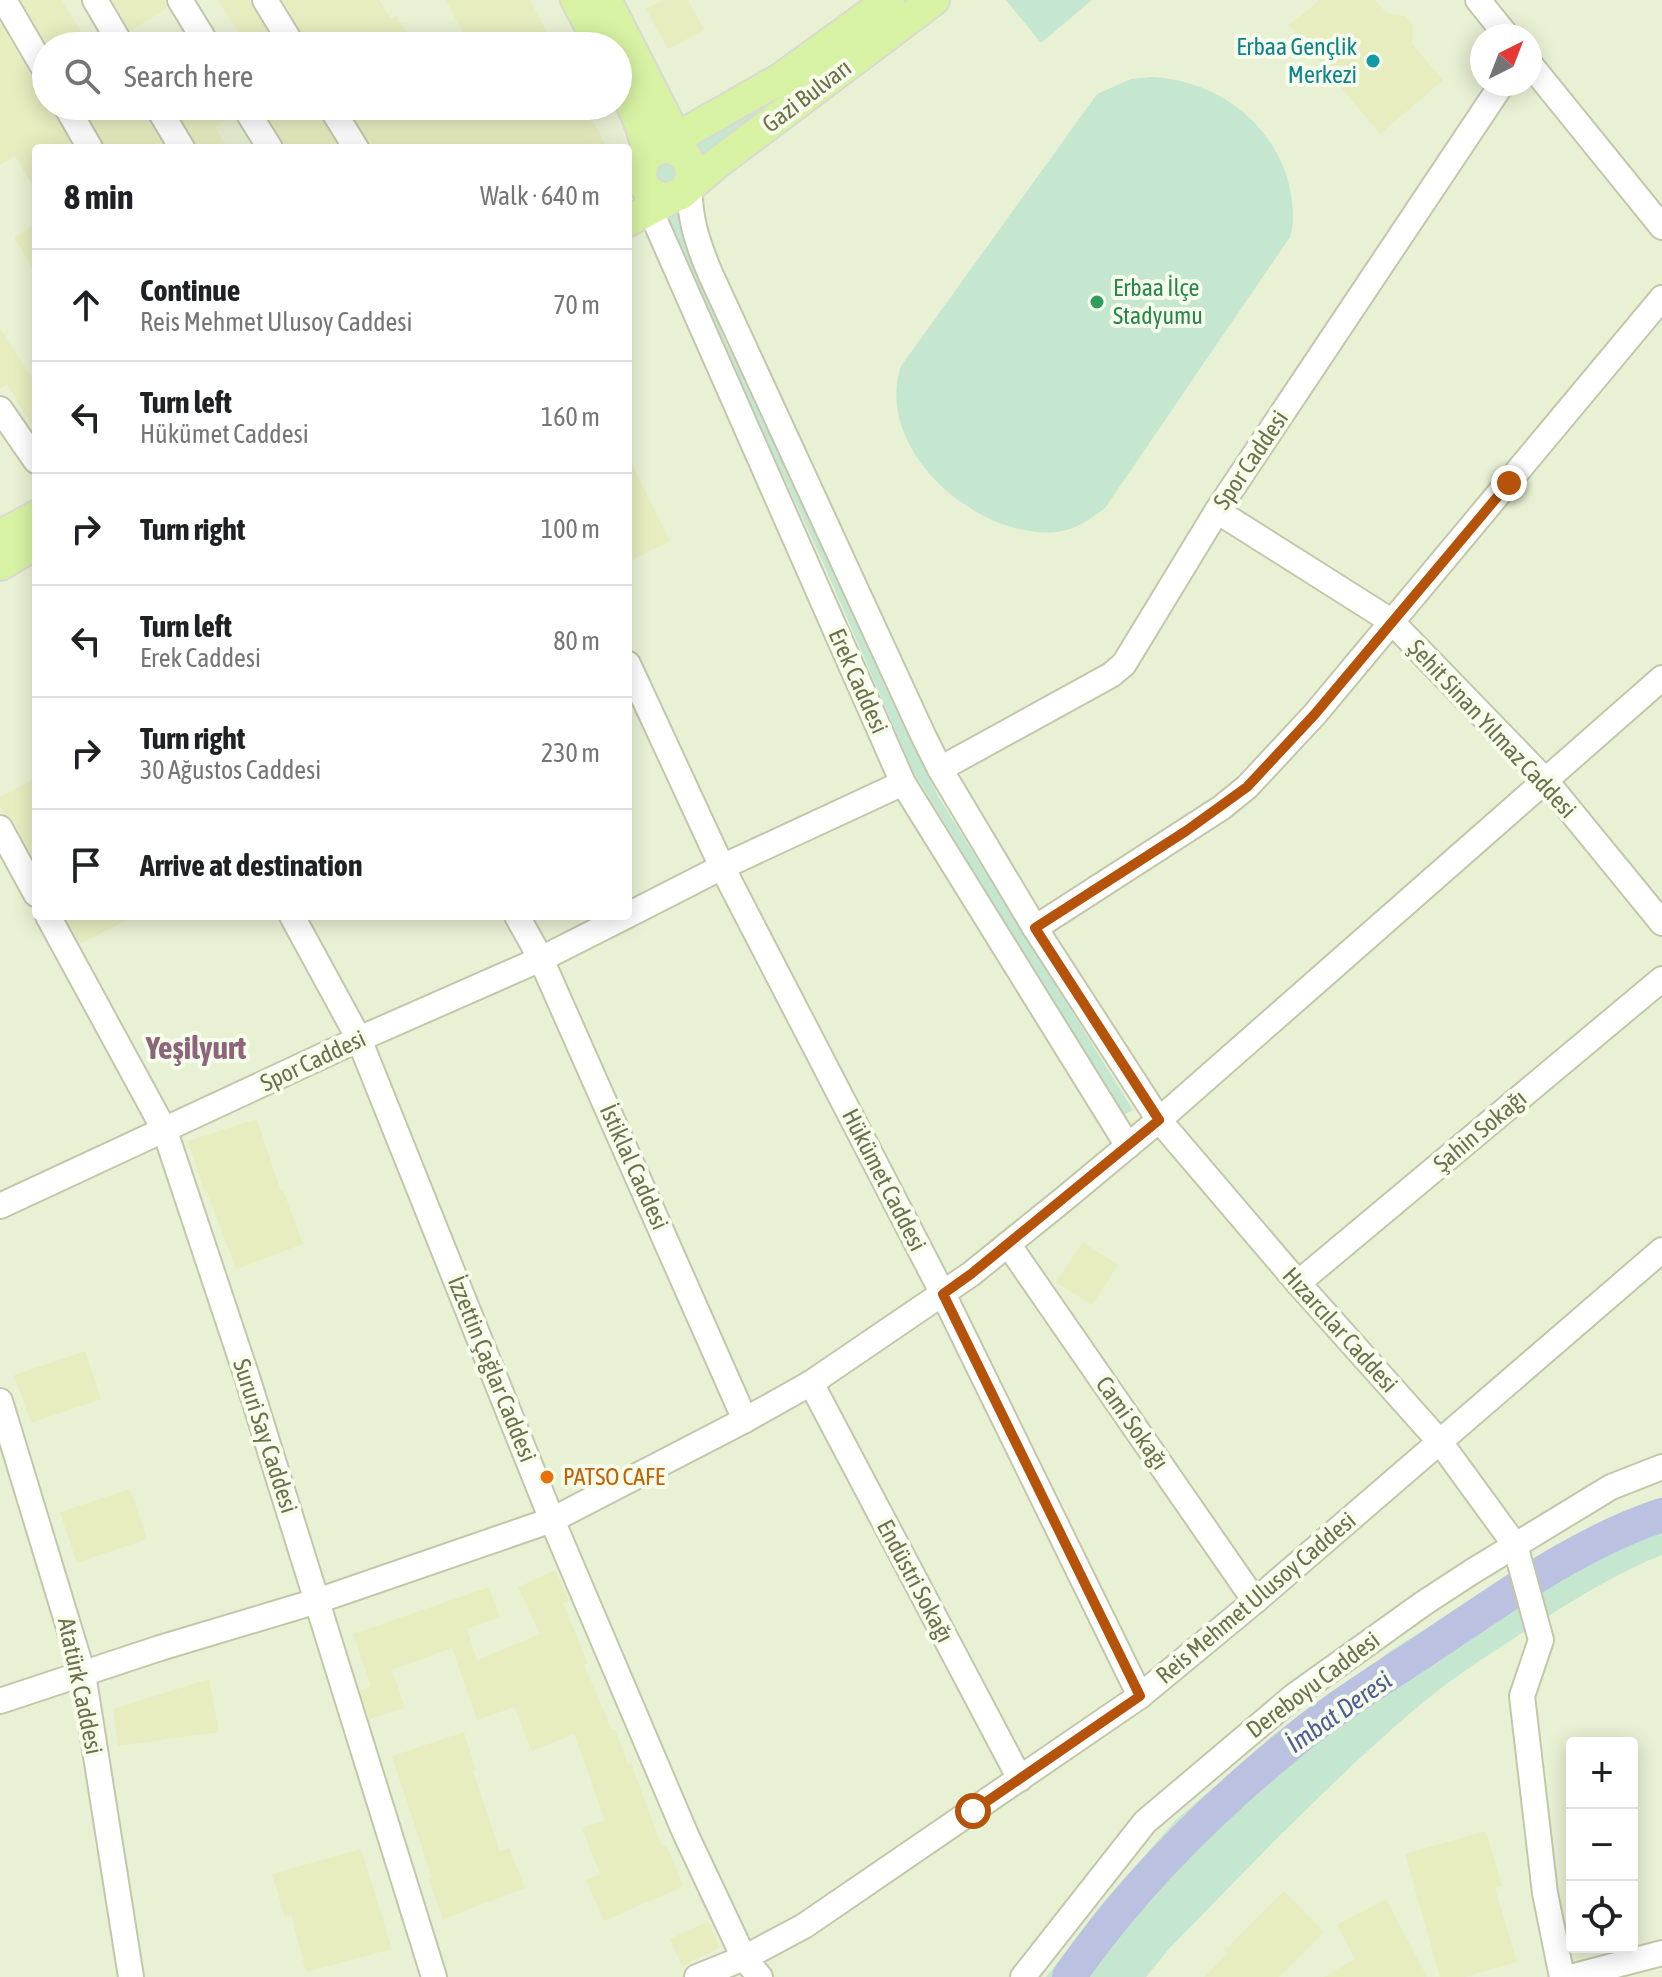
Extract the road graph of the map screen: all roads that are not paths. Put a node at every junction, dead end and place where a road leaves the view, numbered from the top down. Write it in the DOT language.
graph roads {
  1 [pos="4,0"];
  2 [pos="95,0"];
  3 [pos="180,0"];
  4 [pos="265,0"];
  5 [pos="576,0"];
  6 [pos="606,0"];
  7 [pos="889,0"];
  8 [pos="934,0"];
  9 [pos="1478,0"];
  10 [pos="1497,24"];
  11 [pos="114,32"];
  12 [pos="199,32"];
  13 [pos="284,32"];
  14 [pos="593,32"];
  15 [pos="616,32"];
  16 [pos="32,48"];
  17 [pos="1542,79"];
  18 [pos="632,82"];
  19 [pos="1494,96"];
  20 [pos="632,104"];
  21 [pos="74,120"];
  22 [pos="165,120"];
  23 [pos="253,120"];
  24 [pos="339,120"];
  25 [pos="88,144"];
  26 [pos="180,144"];
  27 [pos="268,144"];
  28 [pos="354,144"];
  29 [pos="663,179"];
  30 [pos="1662,227"];
  31 [pos="1662,298"];
  32 [pos="0,409"];
  33 [pos="32,455"];
  34 [pos="1217,511"];
  35 [pos="32,518"];
  36 [pos="0,536"];
  37 [pos="32,546"];
  38 [pos="0,565"];
  39 [pos="1391,621"];
  40 [pos="632,673"];
  41 [pos="1662,678"];
  42 [pos="940,769"];
  43 [pos="1546,781"];
  44 [pos="903,783"];
  45 [pos="0,828"];
  46 [pos="722,867"];
  47 [pos="32,887"];
  48 [pos="632,912"];
  49 [pos="50,920"];
  50 [pos="294,920"];
  51 [pos="519,920"];
  52 [pos="617,920"];
  53 [pos="1662,923"];
  54 [pos="1035,928"];
  55 [pos="541,959"];
  56 [pos="1662,979"];
  57 [pos="359,1039"];
  58 [pos="1159,1120"];
  59 [pos="165,1131"];
  60 [pos="1128,1146"];
  61 [pos="0,1206"];
  62 [pos="1008,1244"];
  63 [pos="1658,1261"];
  64 [pos="1298,1283"];
  65 [pos="943,1294"];
  66 [pos="811,1383"];
  67 [pos="0,1401"];
  68 [pos="745,1420"];
  69 [pos="1440,1442"];
  70 [pos="1662,1467"];
  71 [pos="552,1520"];
  72 [pos="1515,1545"];
  73 [pos="317,1601"];
  74 [pos="1255,1601"];
  75 [pos="83,1674"];
  76 [pos="1140,1696"];
  77 [pos="0,1701"];
  78 [pos="1020,1779"];
  79 [pos="1662,1953"];
  80 [pos="744,1958"];
  81 [pos="131,1977"];
  82 [pos="434,1977"];
  83 [pos="697,1977"];
  84 [pos="760,1977"];
  85 [pos="1023,1977"];
  86 [pos="1562,1977"];
  87 [pos="1570,1977"];
  1 -- 16 [label="street"];
  2 -- 11 [label="street"];
  3 -- 12 [label="street"];
  4 -- 13 [label="street"];
  5 -- 14 [label="main road"];
  6 -- 15 [label="main road, Erek Caddesi"];
  7 -- 29 [label="main road, Gazi Bulvarı"];
  8 -- 29 [label="main road, Gazi Bulvarı"];
  9 -- 10 [label="street"];
  17 -- 30 [label="street"];
  18 -- 29 [label="main road, Erek Caddesi"];
  19 -- 34 [label="street, Spor Caddesi"];
  20 -- 29 [label="main road, Erek Caddesi"];
  21 -- 25 [label="street"];
  22 -- 26 [label="street"];
  23 -- 27 [label="street"];
  24 -- 28 [label="street"];
  29 -- 42 [label="street, Erek Caddesi"];
  29 -- 44 [label="street, Erek Caddesi"];
  31 -- 39 [label="street"];
  32 -- 33 [label="street"];
  34 -- 39 [label="street, Şehit Sinan Yılmaz Caddesi"];
  34 -- 42 [label="street, Spor Caddesi"];
  35 -- 36 [label="main road"];
  37 -- 38 [label="main road"];
  39 -- 43 [label="street, Şehit Sinan Yılmaz Caddesi"];
  39 -- 54 [label="street"];
  40 -- 46 [label="street, Hükümet Caddesi"];
  41 -- 43 [label="street"];
  42 -- 54 [label="street, Erek Caddesi"];
  43 -- 53 [label="street, Şehit Sinan Yılmaz Caddesi"];
  43 -- 58 [label="street"];
  44 -- 46 [label="street, Spor Caddesi"];
  44 -- 60 [label="street, Erek Caddesi"];
  45 -- 47 [label="street"];
  46 -- 48 [label="street, Spor Caddesi"];
  46 -- 65 [label="street, Hükümet Caddesi"];
  49 -- 59 [label="street, Sururi Say Caddesi"];
  50 -- 57 [label="street, İzzettin Çağlar Caddesi"];
  51 -- 55 [label="street, İstiklal Caddesi"];
  52 -- 55 [label="street, Spor Caddesi"];
  54 -- 58 [label="street, Erek Caddesi"];
  55 -- 57 [label="street, Spor Caddesi"];
  55 -- 68 [label="street, İstiklal Caddesi"];
  56 -- 64 [label="street, Şahin Sokağı"];
  57 -- 59 [label="street, Spor Caddesi"];
  57 -- 71 [label="street, İzzettin Çağlar Caddesi"];
  58 -- 60 [label="street"];
  58 -- 64 [label="street, Hızarcılar Caddesi"];
  59 -- 61 [label="street, Spor Caddesi"];
  59 -- 73 [label="street, Sururi Say Caddesi"];
  60 -- 62 [label="street"];
  62 -- 65 [label="street"];
  62 -- 74 [label="street, Cami Sokağı"];
  63 -- 69 [label="street, Reis Mehmet Ulusoy Caddesi"];
  64 -- 69 [label="street, Hızarcılar Caddesi"];
  65 -- 66 [label="street"];
  65 -- 76 [label="street, Hükümet Caddesi"];
  66 -- 68 [label="street"];
  66 -- 78 [label="street, Endüstri Sokağı"];
  67 -- 75 [label="street, Atatürk Caddesi"];
  68 -- 71 [label="street"];
  69 -- 72 [label="street, Hızarcılar Caddesi"];
  69 -- 74 [label="street, Reis Mehmet Ulusoy Caddesi"];
  70 -- 72 [label="street, Dereboyu Caddesi"];
  71 -- 73 [label="street"];
  71 -- 80 [label="street, İzzettin Çağlar Caddesi"];
  72 -- 85 [label="street, Dereboyu Caddesi"];
  72 -- 86 [label="street"];
  73 -- 75 [label="street"];
  73 -- 82 [label="street, Sururi Say Caddesi"];
  74 -- 76 [label="street, Reis Mehmet Ulusoy Caddesi"];
  75 -- 77 [label="street"];
  75 -- 81 [label="street, Atatürk Caddesi"];
  76 -- 78 [label="street, Reis Mehmet Ulusoy Caddesi"];
  78 -- 80 [label="street, Reis Mehmet Ulusoy Caddesi"];
  79 -- 87 [label="street"];
  80 -- 83 [label="street, Reis Mehmet Ulusoy Caddesi"];
  80 -- 84 [label="street, İzzettin Çağlar Caddesi"];
}
